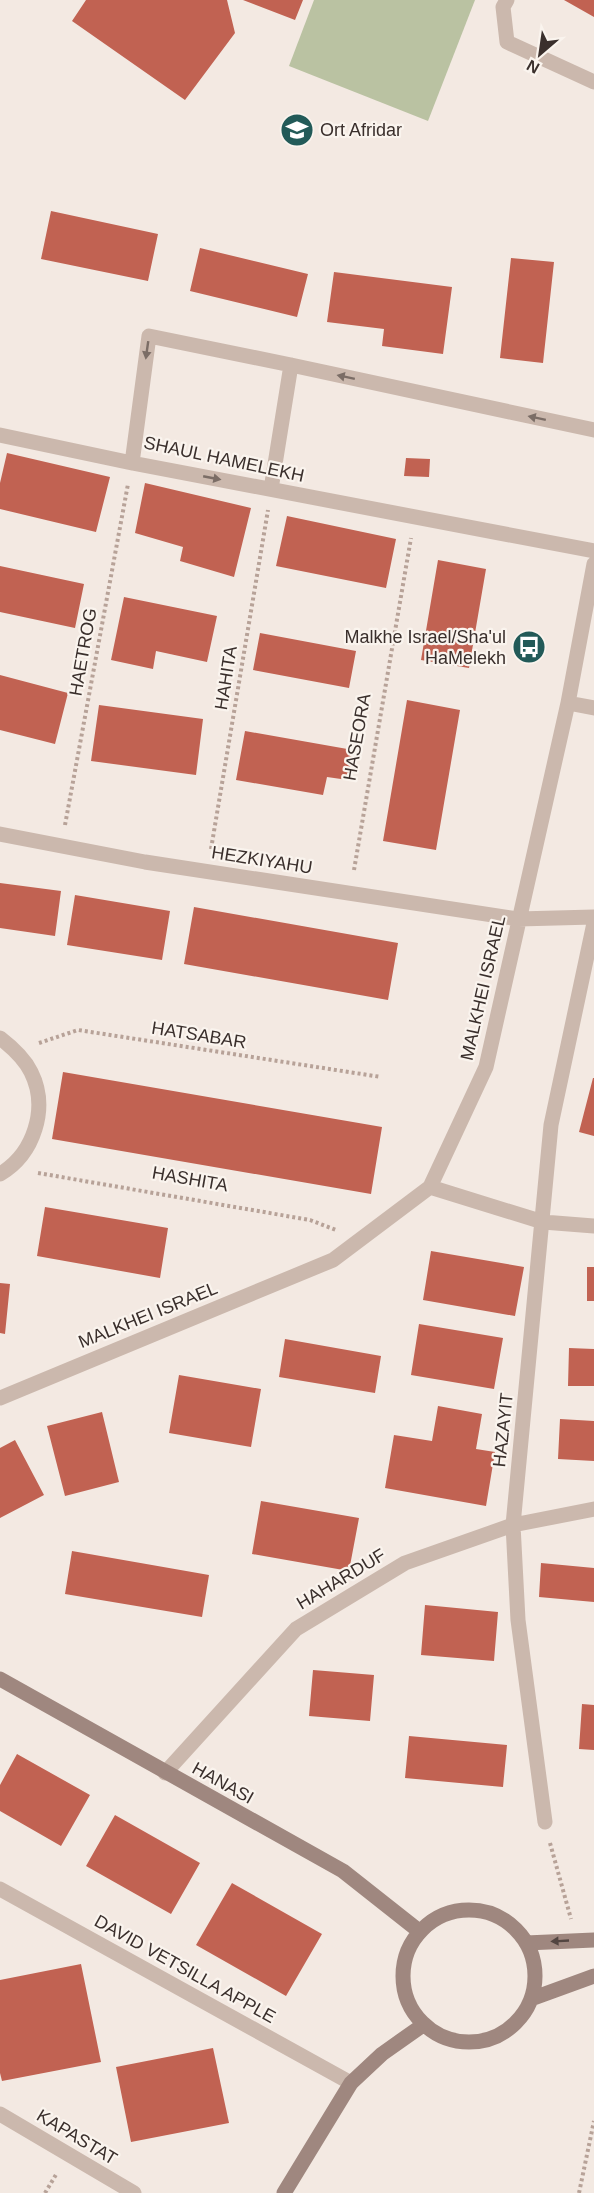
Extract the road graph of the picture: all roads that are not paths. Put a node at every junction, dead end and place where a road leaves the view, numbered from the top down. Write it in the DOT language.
graph roads {
  1 [pos="507,0"];
  2 [pos="594,82"];
  3 [pos="291,364"];
  4 [pos="594,430"];
  5 [pos="0,435"];
  6 [pos="132,463"];
  7 [pos="271,489"];
  8 [pos="594,551"];
  9 [pos="594,564"];
  10 [pos="568,703"];
  11 [pos="594,708"];
  12 [pos="0,834"];
  13 [pos="594,917"];
  14 [pos="518,919"];
  15 [pos="594,923"];
  16 [pos="0,1038"];
  17 [pos="5,1171"];
  18 [pos="430,1187"];
  19 [pos="543,1222"];
  20 [pos="594,1226"];
  21 [pos="0,1398"];
  22 [pos="594,1509"];
  23 [pos="513,1525"];
  24 [pos="0,1679"];
  25 [pos="165,1773"];
  26 [pos="545,1822"];
  27 [pos="0,1889"];
  28 [pos="420,1931"];
  29 [pos="594,1940"];
  30 [pos="526,1943"];
  31 [pos="594,1976"];
  32 [pos="531,1999"];
  33 [pos="423,2025"];
  34 [pos="351,2083"];
  35 [pos="0,2114"];
  36 [pos="134,2193"];
  37 [pos="284,2193"];
  1 -- 2 [label="street"];
  4 -- 3 [label="street, SHAUL HAMELEKH, one-way"];
  3 -- 6 [label="street, SHAUL HAMELEKH, one-way"];
  3 -- 7 [label="street"];
  5 -- 6 [label="street"];
  6 -- 7 [label="street, SHAUL HAMELEKH, one-way"];
  7 -- 8 [label="street, SHAUL HAMELEKH"];
  9 -- 10 [label="street, MALKHEI ISRAEL"];
  10 -- 11 [label="street"];
  10 -- 14 [label="street, MALKHEI ISRAEL"];
  12 -- 14 [label="street, HEZKIYAHU"];
  13 -- 14 [label="street, HEZKIYAHU"];
  14 -- 18 [label="street, MALKHEI ISRAEL"];
  15 -- 19 [label="street, HAZAYIT"];
  16 -- 17 [label="street"];
  18 -- 19 [label="street"];
  18 -- 21 [label="street, MALKHEI ISRAEL"];
  19 -- 20 [label="street"];
  19 -- 23 [label="street, HAZAYIT"];
  22 -- 23 [label="street, HAHARDUF"];
  23 -- 25 [label="street, HAHARDUF"];
  23 -- 26 [label="street, HAZAYIT"];
  24 -- 25 [label="street, HANASI"];
  25 -- 28 [label="street, HANASI"];
  27 -- 34 [label="street, DAVID VETSILLA APPLE"];
  28 -- 30 [label="street"];
  28 -- 33 [label="street"];
  29 -- 30 [label="street, one-way"];
  30 -- 32 [label="street"];
  31 -- 32 [label="street"];
  32 -- 33 [label="street"];
  33 -- 34 [label="street"];
  34 -- 37 [label="street"];
  35 -- 36 [label="street, KAPASTAT"];
}
